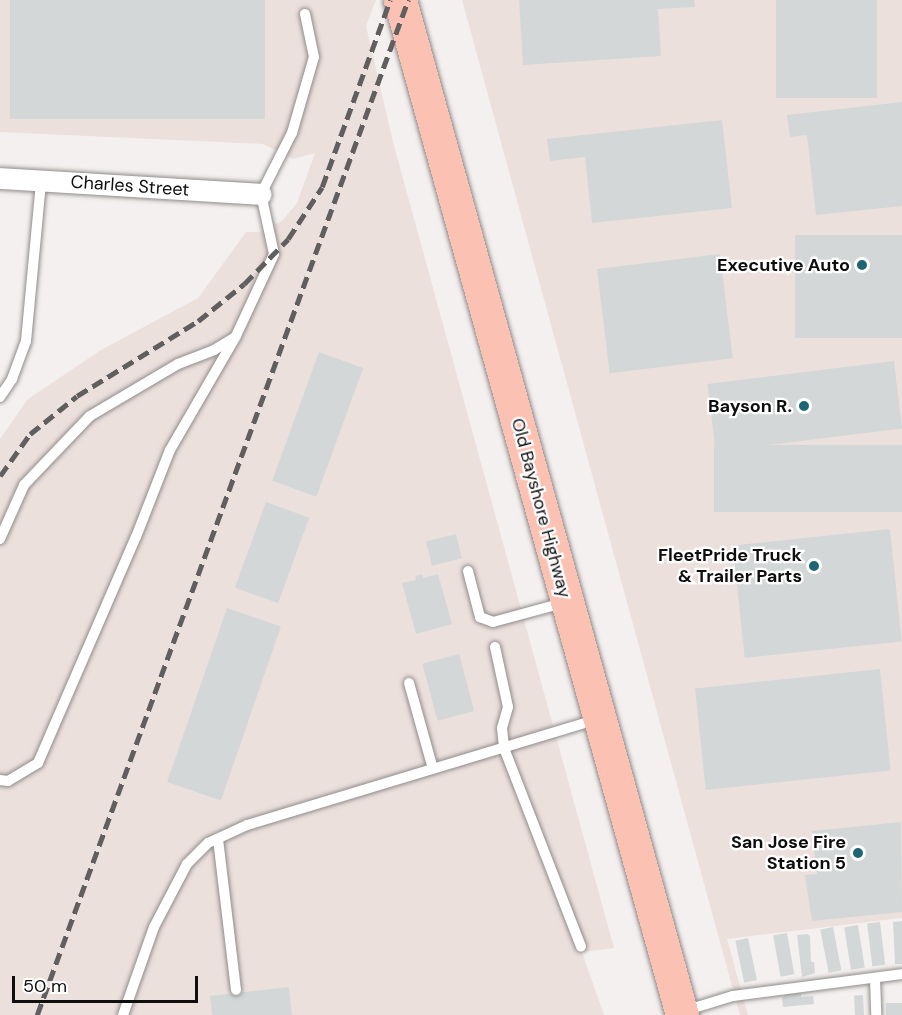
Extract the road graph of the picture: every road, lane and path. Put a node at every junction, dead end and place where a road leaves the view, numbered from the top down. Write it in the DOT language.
graph roads {
  1 [pos="400,0"];
  2 [pos="305,14"];
  3 [pos="0,178"];
  4 [pos="41,181"];
  5 [pos="261,194"];
  6 [pos="236,336"];
  7 [pos="0,397"];
  8 [pos="0,539"];
  9 [pos="468,571"];
  10 [pos="567,602"];
  11 [pos="495,647"];
  12 [pos="409,683"];
  13 [pos="598,718"];
  14 [pos="504,748"];
  15 [pos="434,769"];
  16 [pos="0,780"];
  17 [pos="218,839"];
  18 [pos="581,947"];
  19 [pos="902,974"];
  20 [pos="875,978"];
  21 [pos="236,990"];
  22 [pos="682,1014"];
  23 [pos="123,1015"];
  24 [pos="876,1015"];
  1 -- 10 [label="main road, Old Bayshore Highway"];
  2 -- 5 [label="lane"];
  3 -- 4 [label="street, Charles Street"];
  4 -- 5 [label="street, Charles Street"];
  4 -- 7 [label="lane"];
  5 -- 6 [label="lane"];
  6 -- 8 [label="lane"];
  6 -- 16 [label="lane"];
  9 -- 10 [label="lane"];
  10 -- 13 [label="main road, Old Bayshore Highway"];
  11 -- 14 [label="lane"];
  12 -- 15 [label="lane"];
  13 -- 14 [label="lane"];
  13 -- 22 [label="main road, Old Bayshore Highway"];
  14 -- 15 [label="lane"];
  14 -- 18 [label="lane"];
  15 -- 17 [label="lane"];
  17 -- 21 [label="lane"];
  17 -- 23 [label="lane"];
  19 -- 20 [label="lane"];
  20 -- 22 [label="lane"];
  20 -- 24 [label="lane"];
}
